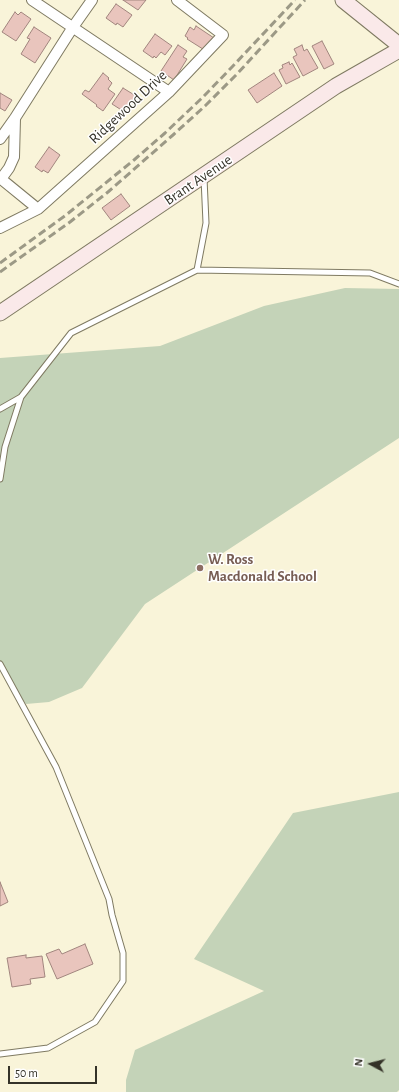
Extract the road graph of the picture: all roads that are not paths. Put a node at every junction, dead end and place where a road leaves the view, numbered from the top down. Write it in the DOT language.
graph roads {
  1 [pos="32,0"];
  2 [pos="92,0"];
  3 [pos="177,0"];
  4 [pos="343,0"];
  5 [pos="73,27"];
  6 [pos="399,45"];
  7 [pos="399,50"];
  8 [pos="169,92"];
  9 [pos="15,118"];
  10 [pos="0,139"];
  11 [pos="204,176"];
  12 [pos="0,178"];
  13 [pos="38,209"];
  14 [pos="0,228"];
  15 [pos="197,270"];
  16 [pos="399,284"];
  17 [pos="0,313"];
  18 [pos="21,397"];
  19 [pos="0,409"];
  20 [pos="0,479"];
  21 [pos="0,664"];
  22 [pos="0,1054"];
  1 -- 5 [label="street"];
  2 -- 5 [label="street"];
  3 -- 8 [label="street, Ridgewood Drive"];
  4 -- 6 [label="main road"];
  5 -- 8 [label="street"];
  5 -- 9 [label="street"];
  7 -- 11 [label="main road, Brant Avenue"];
  8 -- 13 [label="street, Ridgewood Drive"];
  9 -- 10 [label="street"];
  9 -- 12 [label="street"];
  11 -- 15 [label="lane"];
  11 -- 17 [label="main road, Brant Avenue"];
  12 -- 13 [label="street"];
  13 -- 14 [label="street, Ridgewood Drive"];
  15 -- 16 [label="lane"];
  15 -- 18 [label="lane"];
  18 -- 19 [label="lane"];
  18 -- 20 [label="lane"];
  21 -- 22 [label="lane"];
}
